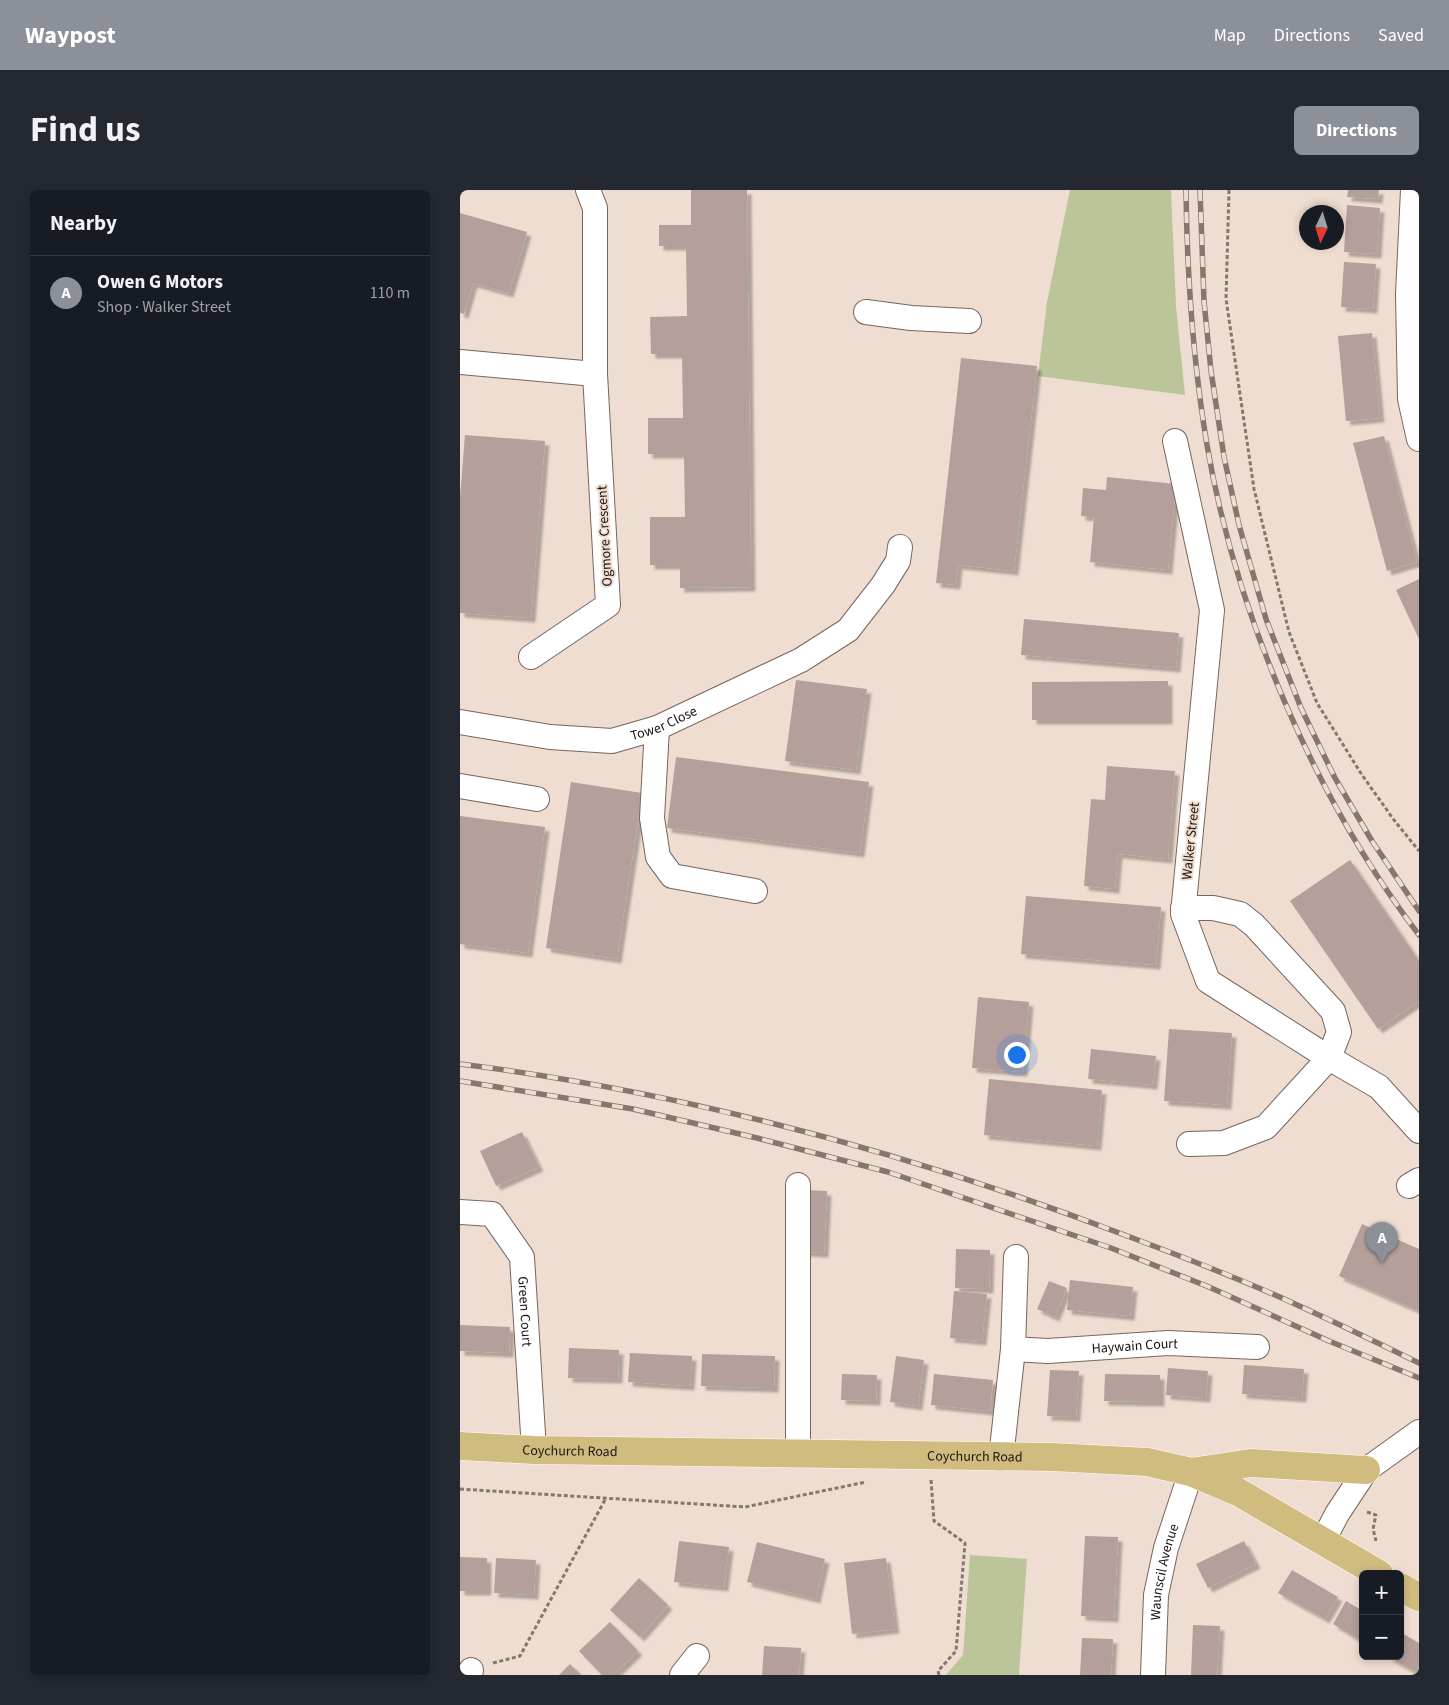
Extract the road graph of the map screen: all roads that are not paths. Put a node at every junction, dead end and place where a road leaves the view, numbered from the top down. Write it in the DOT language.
graph roads {
  1 [pos="588,190"];
  2 [pos="1413,190"];
  3 [pos="866,312"];
  4 [pos="969,321"];
  5 [pos="460,362"];
  6 [pos="594,374"];
  7 [pos="1419,439"];
  8 [pos="1175,441"];
  9 [pos="900,547"];
  10 [pos="531,657"];
  11 [pos="460,722"];
  12 [pos="656,728"];
  13 [pos="460,786"];
  14 [pos="537,799"];
  15 [pos="755,891"];
  16 [pos="1183,908"];
  17 [pos="1329,1058"];
  18 [pos="1419,1131"];
  19 [pos="1188,1144"];
  20 [pos="798,1185"];
  21 [pos="460,1212"];
  22 [pos="1016,1258"];
  23 [pos="1258,1347"];
  24 [pos="1013,1349"];
  25 [pos="1419,1432"];
  26 [pos="460,1446"];
  27 [pos="534,1450"];
  28 [pos="798,1454"];
  29 [pos="1001,1458"];
  30 [pos="1366,1470"];
  31 [pos="1191,1472"];
  32 [pos="1323,1541"];
  33 [pos="1372,1570"];
  34 [pos="1404,1588"];
  35 [pos="1419,1597"];
  36 [pos="697,1656"];
  37 [pos="682,1675"];
  38 [pos="1153,1675"];
  1 -- 6 [label="street, Ogmore Crescent"];
  2 -- 7 [label="street"];
  3 -- 4 [label="street"];
  5 -- 6 [label="street"];
  6 -- 10 [label="street, Ogmore Crescent"];
  8 -- 16 [label="street, Walker Street"];
  9 -- 12 [label="street, Tower Close"];
  11 -- 12 [label="street, Tower Close"];
  12 -- 15 [label="street"];
  13 -- 14 [label="street"];
  16 -- 17 [label="street, Walker Street"];
  16 -- 17 [label="street"];
  17 -- 18 [label="street, Walker Street"];
  17 -- 19 [label="street"];
  20 -- 28 [label="street"];
  21 -- 27 [label="street, Green Court"];
  22 -- 24 [label="street"];
  23 -- 24 [label="street, Haywain Court"];
  24 -- 29 [label="street"];
  25 -- 30 [label="street"];
  26 -- 27 [label="main road, Coychurch Road"];
  27 -- 28 [label="main road, Coychurch Road"];
  28 -- 29 [label="main road, Coychurch Road"];
  29 -- 31 [label="main road, Coychurch Road"];
  30 -- 31 [label="main road"];
  30 -- 32 [label="street"];
  31 -- 32 [label="main road, Coychurch Road"];
  31 -- 38 [label="street, Waunscil Avenue"];
  32 -- 33 [label="main road, Coychurch Road"];
  34 -- 35 [label="main road"];
  36 -- 37 [label="street"];
}
